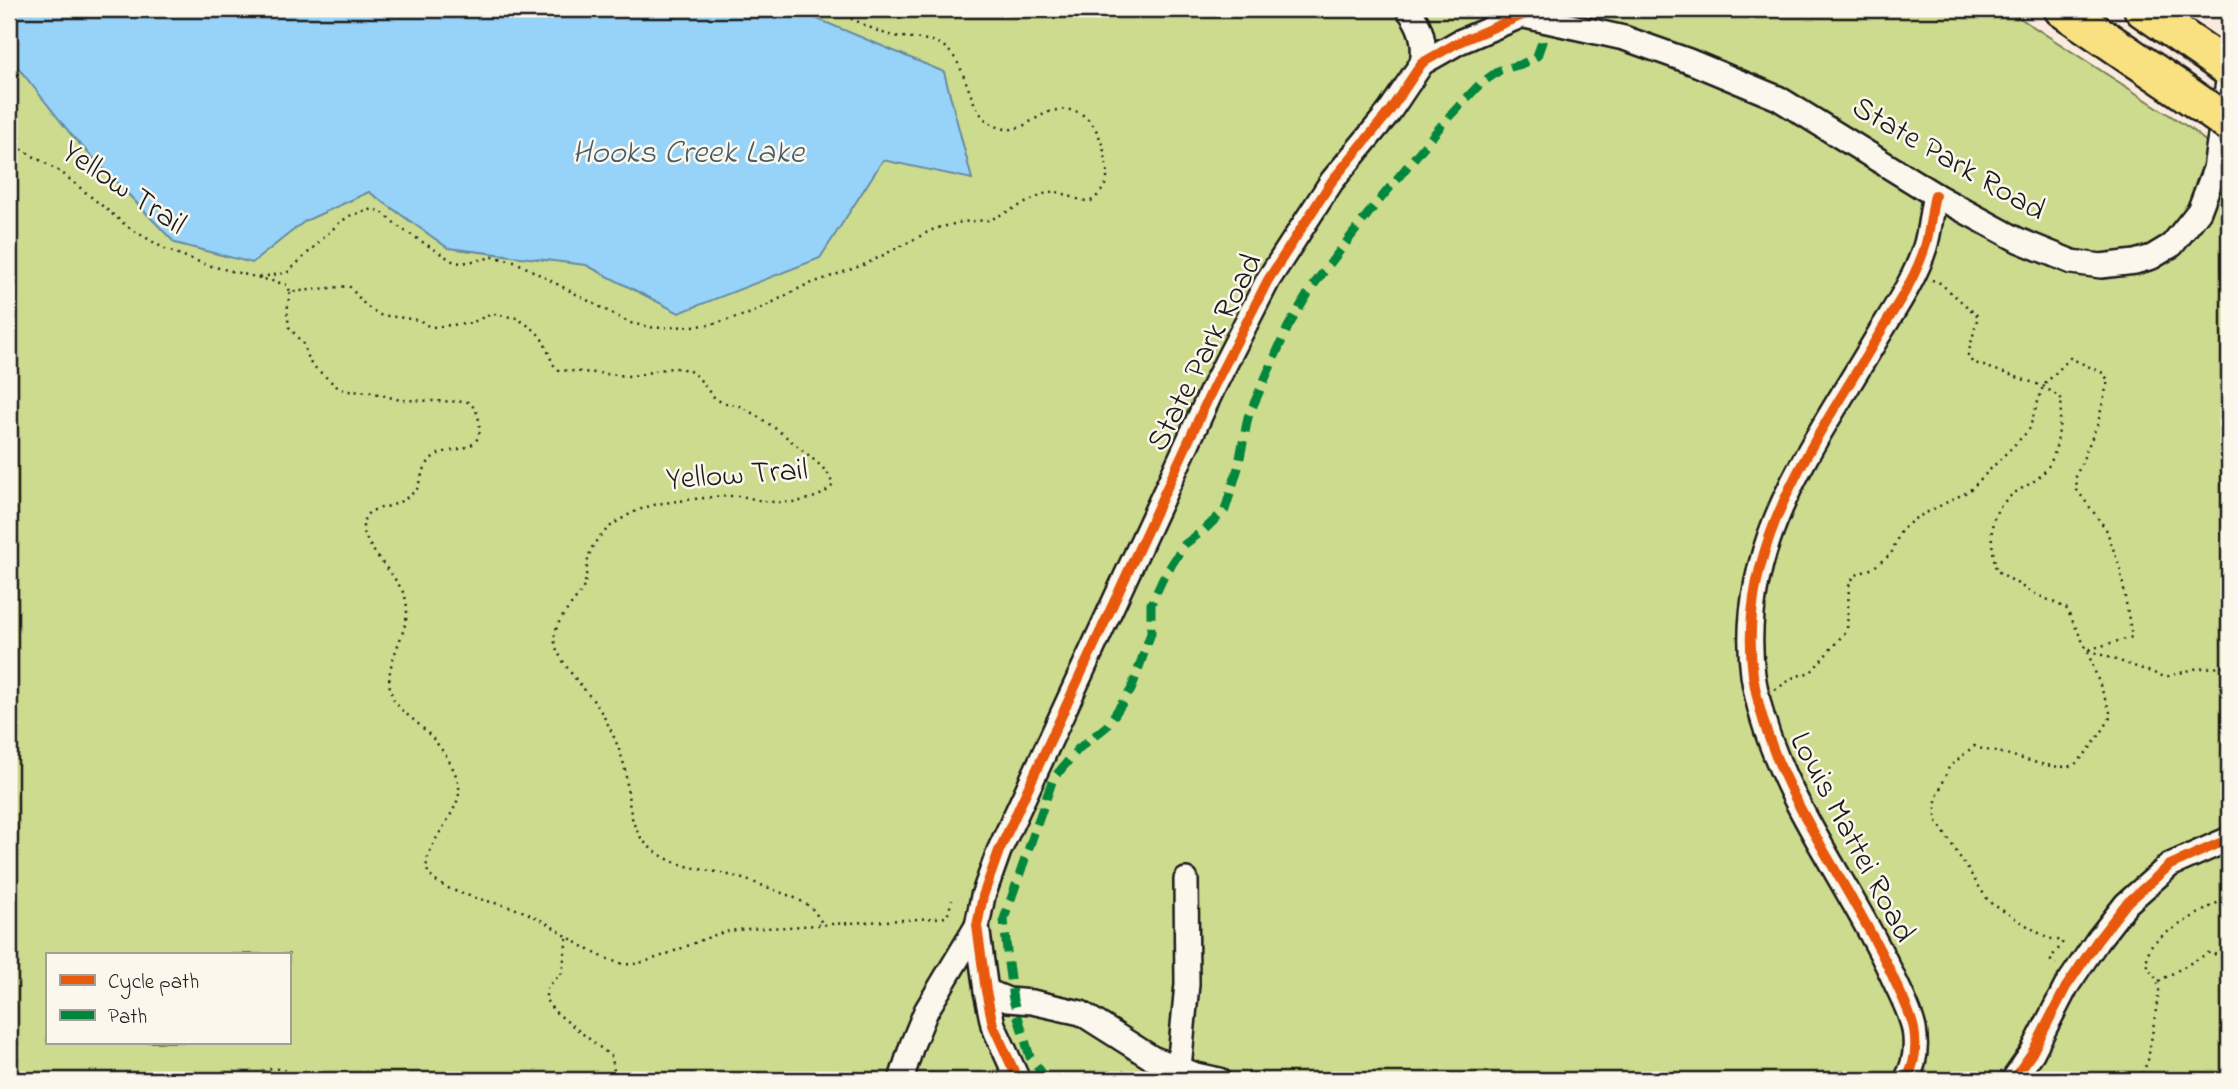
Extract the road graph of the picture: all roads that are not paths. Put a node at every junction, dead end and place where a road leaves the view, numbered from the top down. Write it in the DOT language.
graph roads {
  1 [pos="1408,9"];
  2 [pos="1493,9"];
  3 [pos="2062,9"];
  4 [pos="2142,9"];
  5 [pos="1523,15"];
  6 [pos="1422,63"];
  7 [pos="2229,69"];
  8 [pos="2229,75"];
  9 [pos="2229,124"];
  10 [pos="1935,195"];
  11 [pos="2229,839"];
  12 [pos="1186,880"];
  13 [pos="977,926"];
  14 [pos="986,991"];
  15 [pos="1179,1068"];
  16 [pos="901,1080"];
  17 [pos="1018,1080"];
  18 [pos="1219,1080"];
  19 [pos="1906,1080"];
  20 [pos="2013,1080"];
  1 -- 6 [label="street"];
  2 -- 5 [label="street, State Park Road"];
  3 -- 9 [label="highway, bridge"];
  4 -- 7 [label="highway"];
  5 -- 6 [label="street, State Park Road"];
  5 -- 10 [label="street, State Park Road"];
  6 -- 13 [label="street, State Park Road"];
  8 -- 10 [label="street, State Park Road"];
  10 -- 19 [label="street, Louis Mattei Road"];
  11 -- 20 [label="street"];
  12 -- 15 [label="street"];
  13 -- 14 [label="street"];
  13 -- 16 [label="street"];
  14 -- 15 [label="street"];
  14 -- 17 [label="street"];
  15 -- 18 [label="street"];
}
